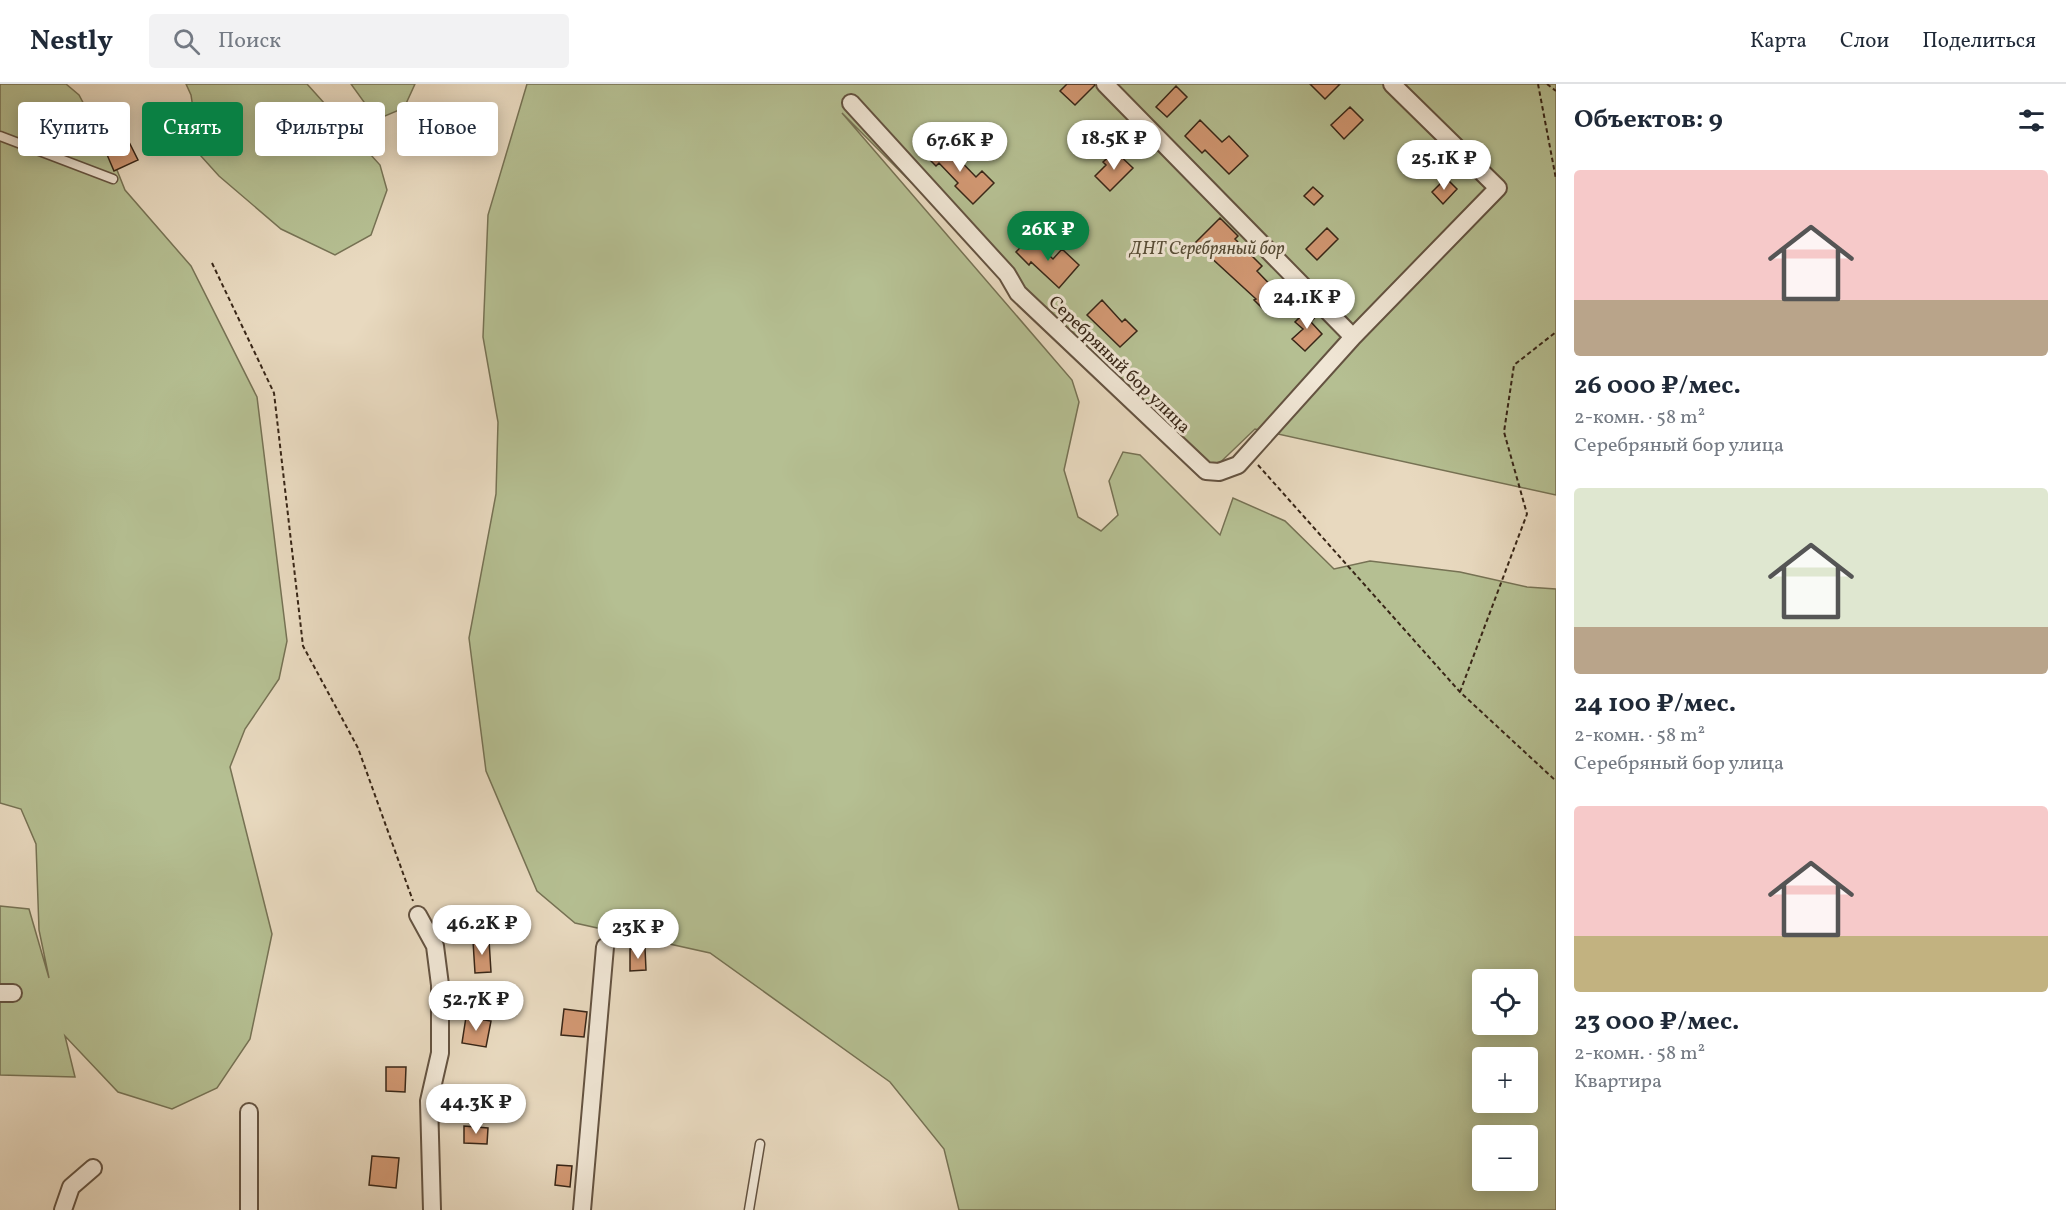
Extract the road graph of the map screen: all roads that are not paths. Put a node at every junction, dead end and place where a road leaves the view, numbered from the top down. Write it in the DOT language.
graph roads {
  1 [pos="1105,84"];
  2 [pos="1392,84"];
  3 [pos="851,103"];
  4 [pos="0,136"];
  5 [pos="113,179"];
  6 [pos="1353,337"];
  7 [pos="418,915"];
  8 [pos="605,947"];
  9 [pos="249,1112"];
  10 [pos="760,1144"];
  11 [pos="93,1168"];
  12 [pos="63,1210"];
  13 [pos="249,1210"];
  14 [pos="432,1210"];
  15 [pos="582,1210"];
  16 [pos="749,1210"];
  1 -- 6 [label="street"];
  2 -- 6 [label="street, Серебряный бор улица"];
  3 -- 6 [label="street, Серебряный бор улица"];
  4 -- 5 [label="lane"];
  7 -- 14 [label="street"];
  8 -- 15 [label="street"];
  9 -- 13 [label="street"];
  10 -- 16 [label="lane"];
  11 -- 12 [label="street"];
}
